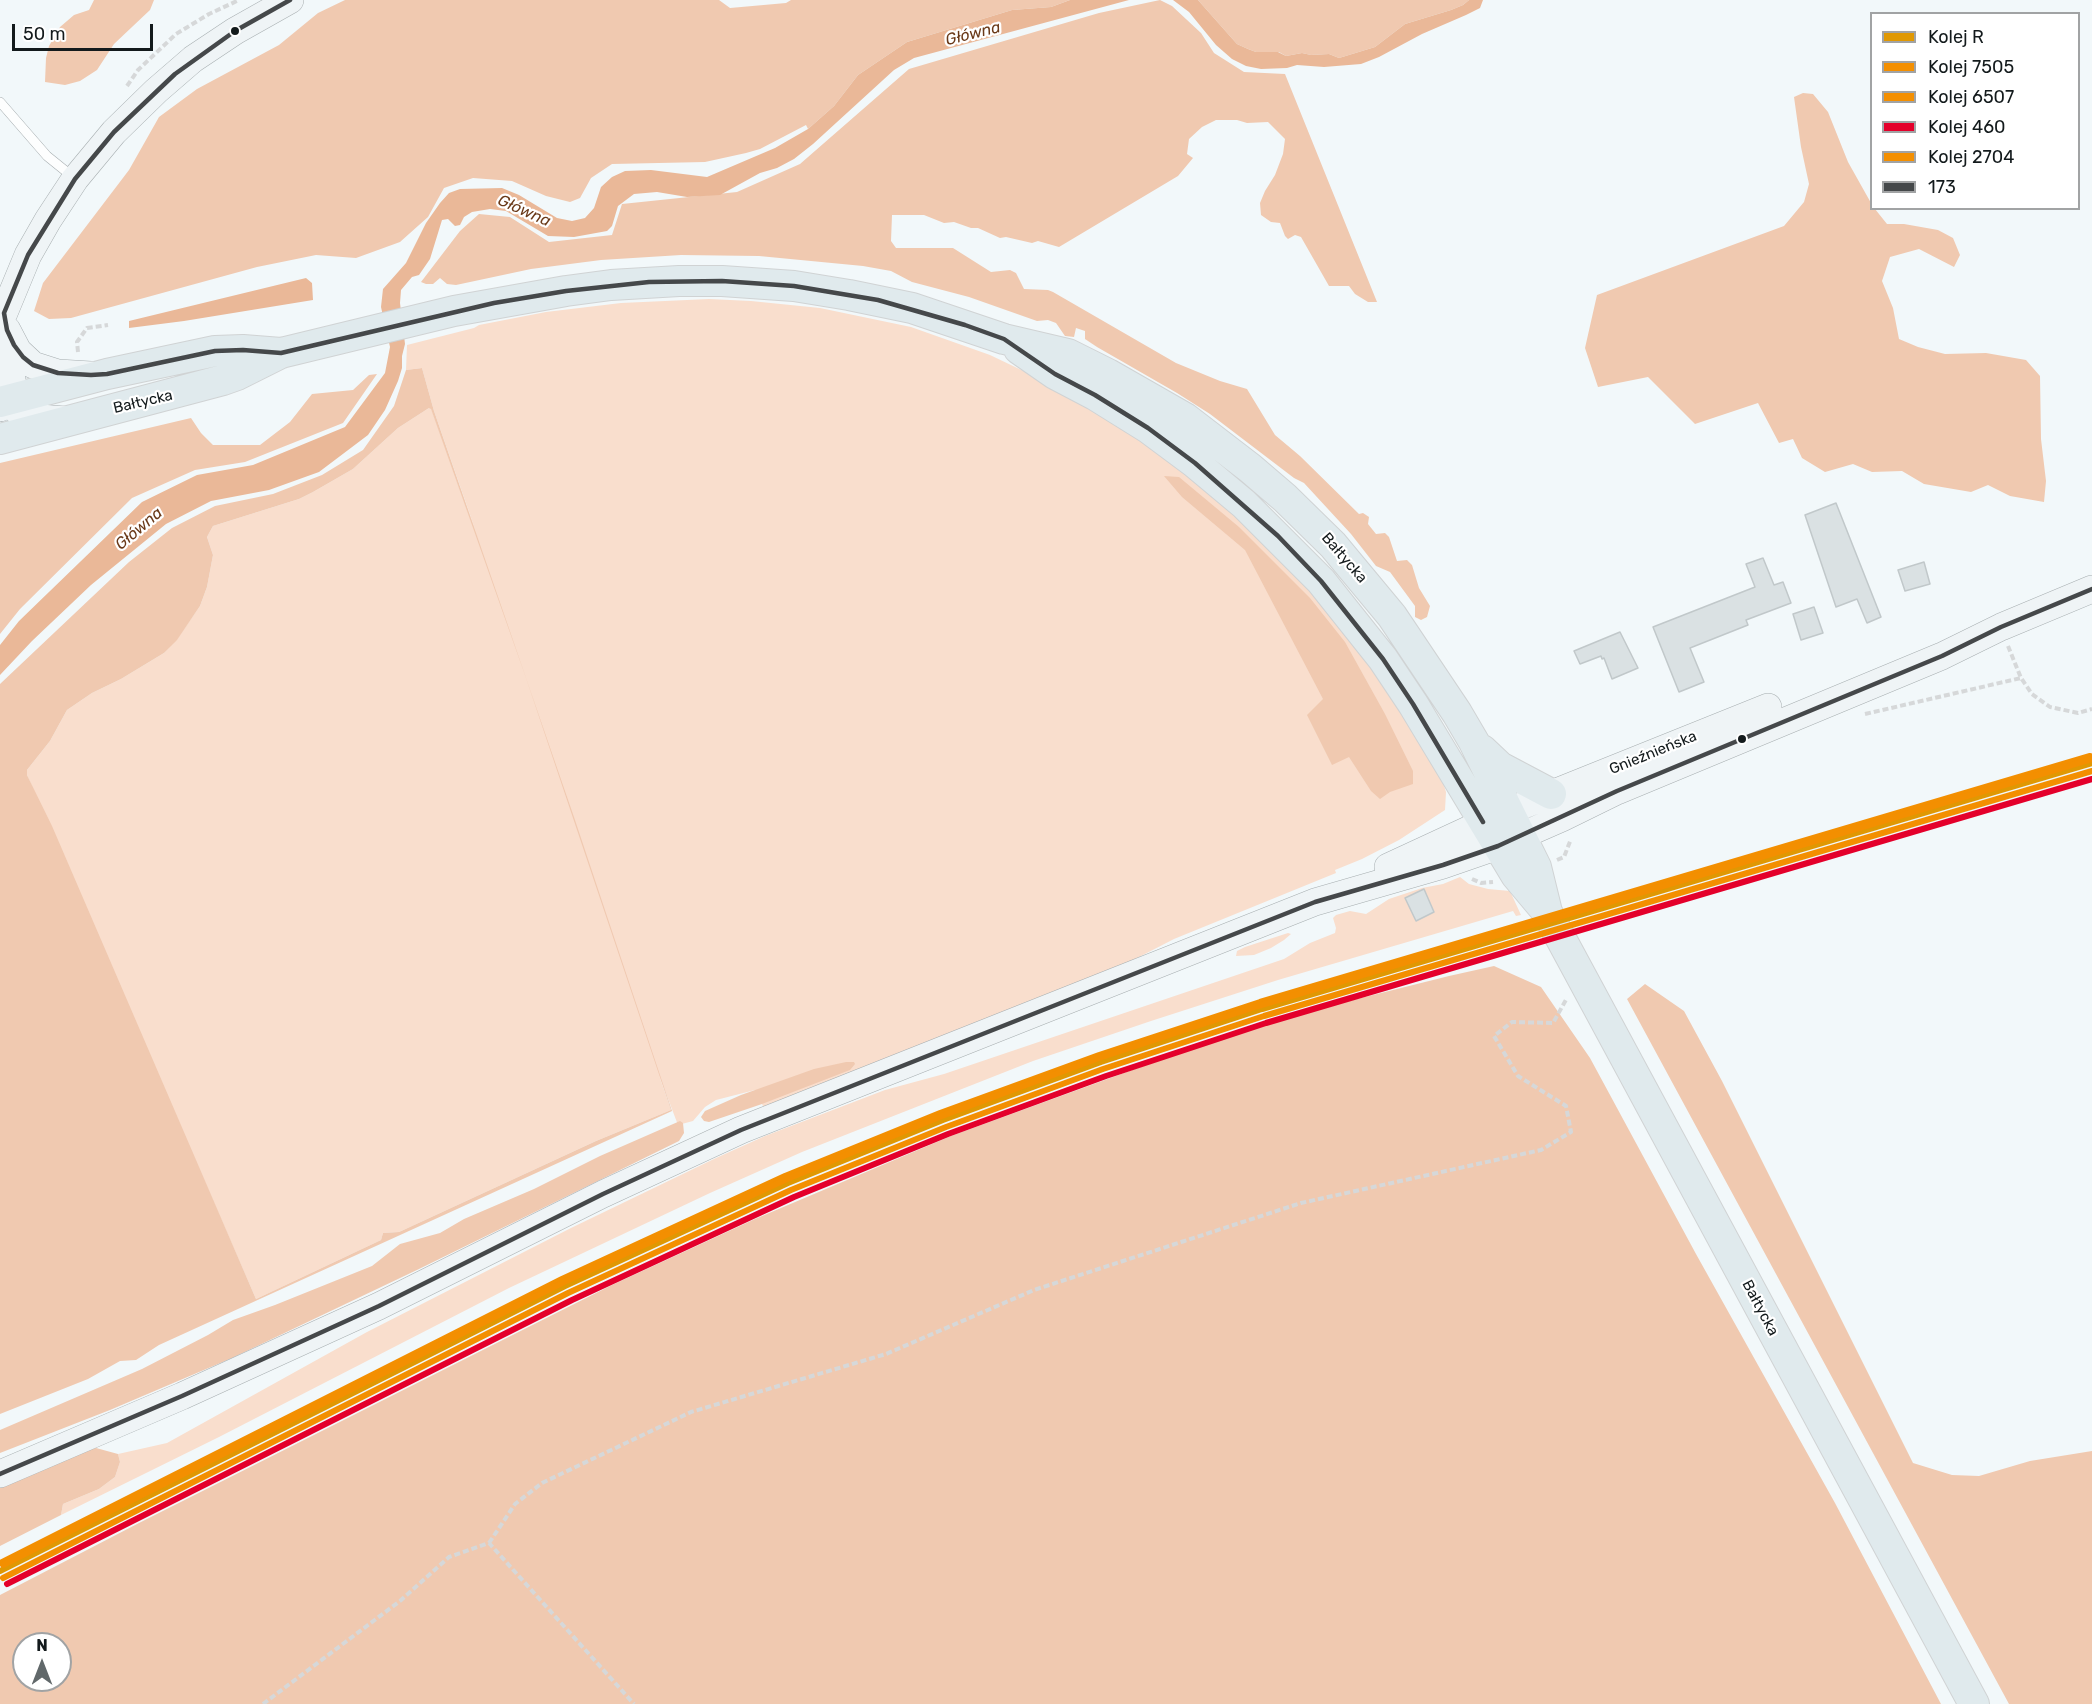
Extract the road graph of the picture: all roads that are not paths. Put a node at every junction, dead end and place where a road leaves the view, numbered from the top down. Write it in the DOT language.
graph roads {
  1 [pos="290,0"];
  2 [pos="0,102"];
  3 [pos="75,179"];
  4 [pos="4,319"];
  5 [pos="1004,339"];
  6 [pos="281,353"];
  7 [pos="107,374"];
  8 [pos="1,402"];
  9 [pos="70,420"];
  10 [pos="0,439"];
  11 [pos="2092,589"];
  12 [pos="2001,627"];
  13 [pos="1474,742"];
  14 [pos="1551,794"];
  15 [pos="1503,829"];
  16 [pos="0,1474"];
  17 [pos="1974,1704"];
  1 -- 3 [label="street"];
  2 -- 3 [label="lane"];
  3 -- 4 [label="street"];
  4 -- 7 [label="street"];
  4 -- 8 [label="street"];
  5 -- 6 [label="main road, Bałtycka"];
  5 -- 13 [label="main road, Bałtycka"];
  5 -- 15 [label="main road, Bałtycka"];
  6 -- 7 [label="main road, Bałtycka"];
  6 -- 9 [label="main road, Bałtycka"];
  7 -- 8 [label="main road, Bałtycka"];
  8 -- 9 [label="street"];
  9 -- 10 [label="main road, Bałtycka"];
  11 -- 12 [label="street, Gnieźnieńska"];
  12 -- 14 [label="street, Gnieźnieńska"];
  12 -- 15 [label="street, Gnieźnieńska"];
  13 -- 14 [label="main road"];
  13 -- 15 [label="main road, Bałtycka"];
  14 -- 15 [label="street, Gnieźnieńska"];
  15 -- 16 [label="street, Gnieźnieńska"];
  15 -- 17 [label="main road, Bałtycka"];
}
